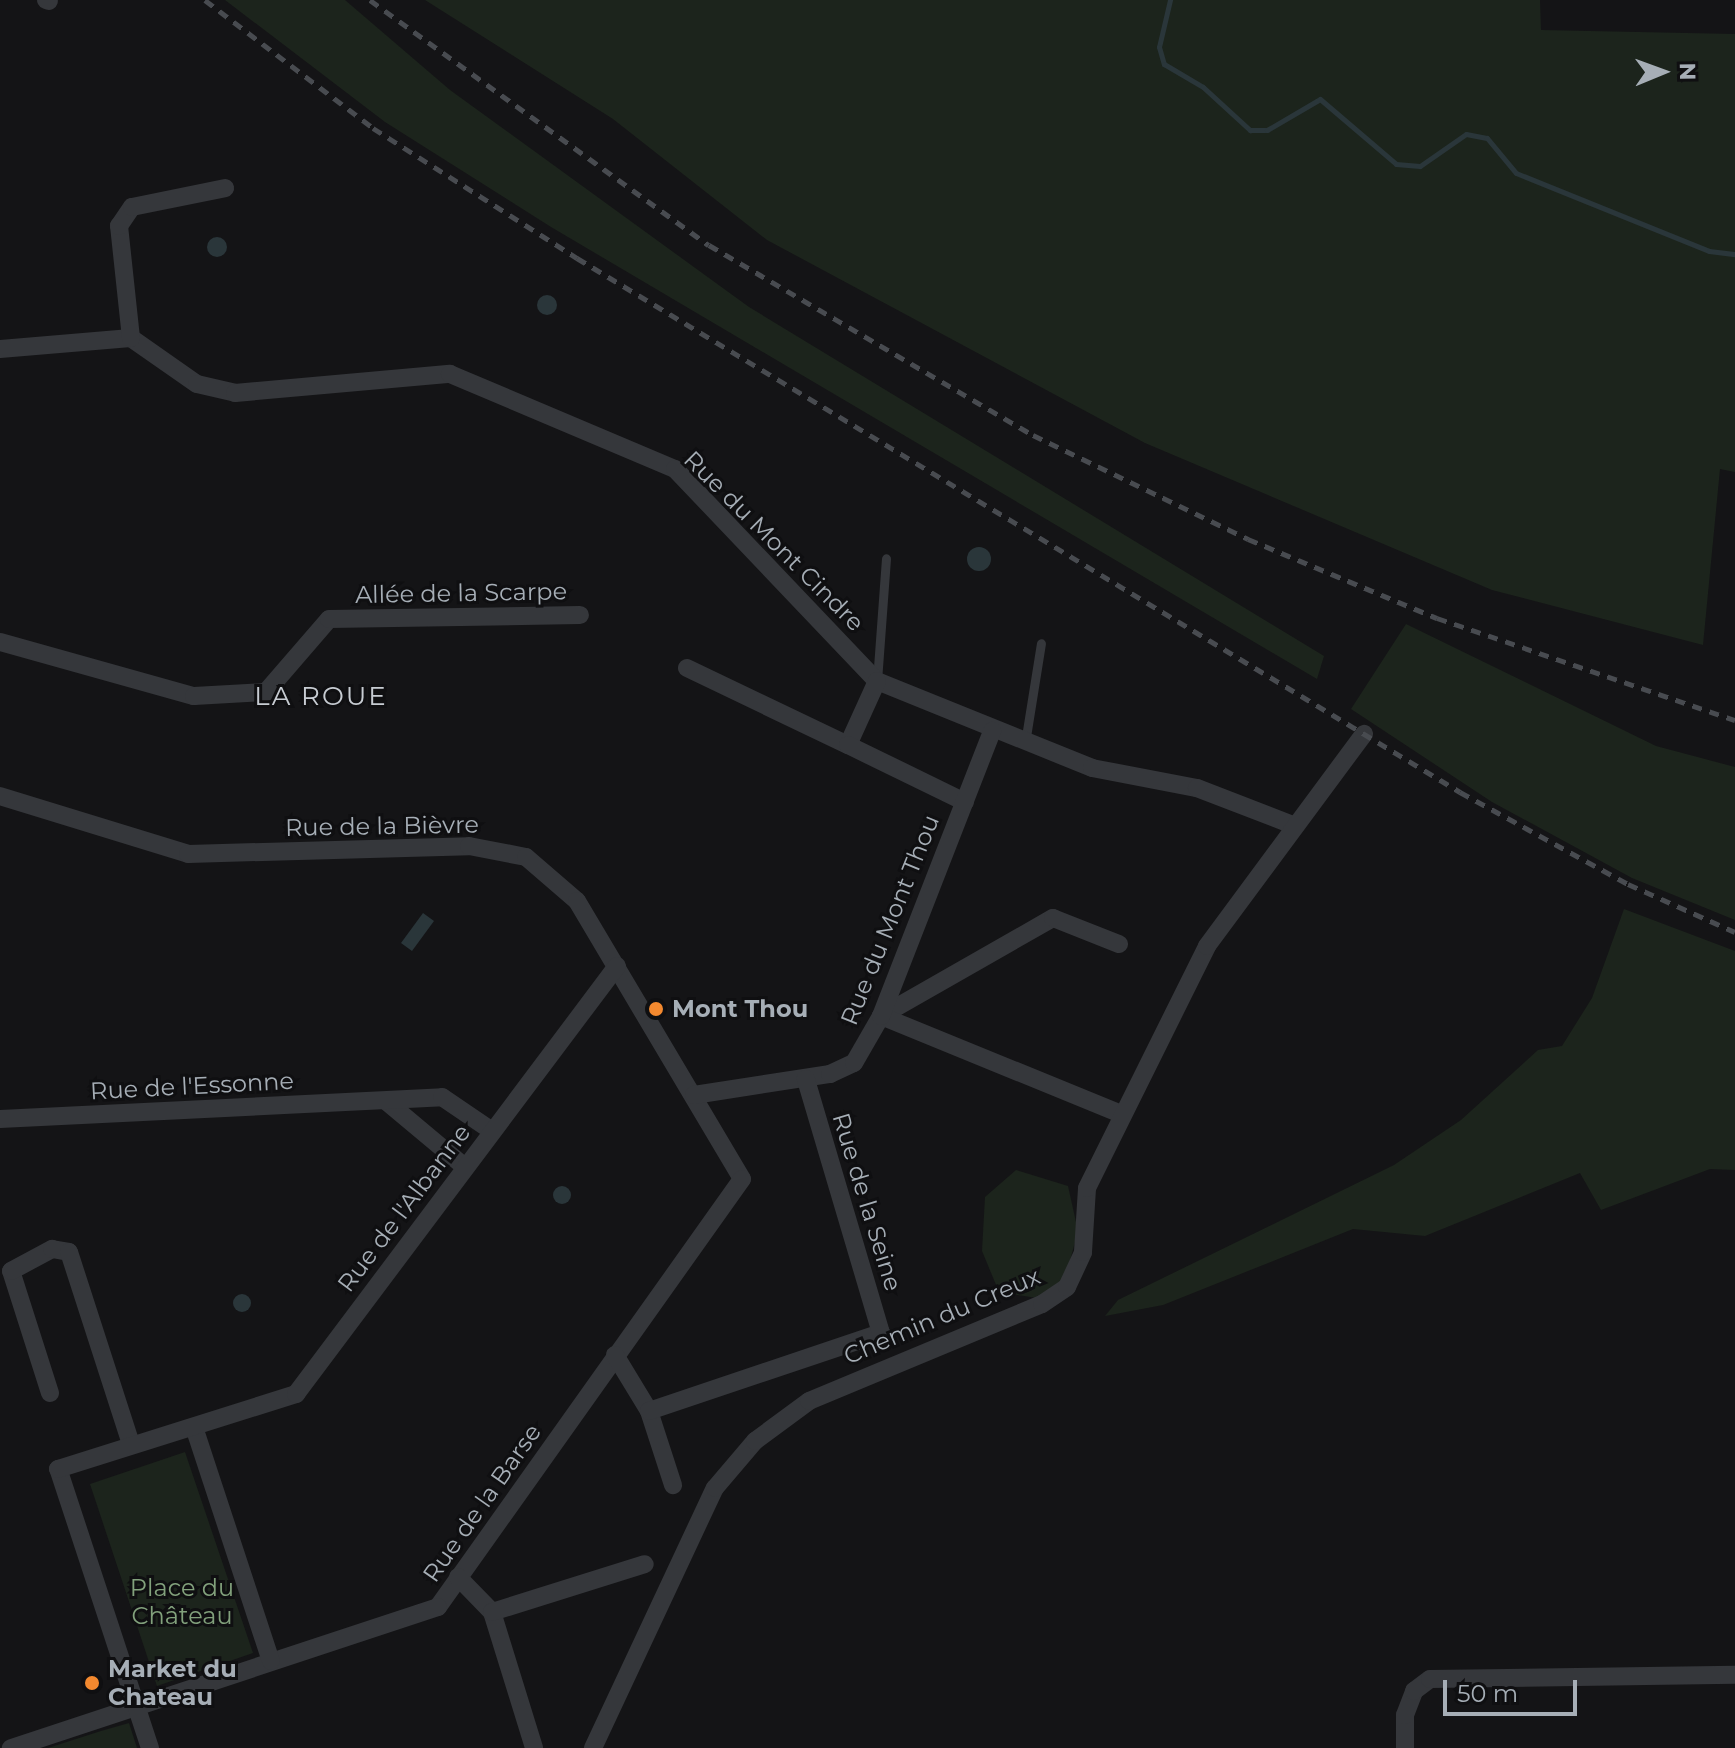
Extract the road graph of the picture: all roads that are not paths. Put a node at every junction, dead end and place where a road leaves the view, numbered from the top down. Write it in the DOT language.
graph roads {
  1 [pos="225,188"];
  2 [pos="131,338"];
  3 [pos="0,349"];
  4 [pos="886,558"];
  5 [pos="580,615"];
  6 [pos="0,642"];
  7 [pos="1041,643"];
  8 [pos="687,668"];
  9 [pos="877,681"];
  10 [pos="992,731"];
  11 [pos="1364,734"];
  12 [pos="1025,744"];
  13 [pos="848,745"];
  14 [pos="0,796"];
  15 [pos="965,802"];
  16 [pos="1293,825"];
  17 [pos="1119,944"];
  18 [pos="617,966"];
  19 [pos="881,1016"];
  20 [pos="806,1079"];
  21 [pos="694,1095"];
  22 [pos="386,1101"];
  23 [pos="1121,1114"];
  24 [pos="0,1119"];
  25 [pos="492,1131"];
  26 [pos="465,1167"];
  27 [pos="615,1355"];
  28 [pos="50,1393"];
  29 [pos="649,1411"];
  30 [pos="194,1427"];
  31 [pos="131,1444"];
  32 [pos="673,1485"];
  33 [pos="645,1564"];
  34 [pos="458,1577"];
  35 [pos="492,1612"];
  36 [pos="271,1661"];
  37 [pos="1735,1675"];
  38 [pos="136,1706"];
  39 [pos="13,1748"];
  40 [pos="150,1748"];
  41 [pos="534,1748"];
  42 [pos="593,1748"];
  43 [pos="1405,1748"];
  1 -- 2 [label="street"];
  2 -- 3 [label="street"];
  2 -- 9 [label="street, Rue du Mont Cindre"];
  4 -- 9 [label="lane, Rue du Mont Cindre"];
  5 -- 6 [label="street, Allée de la Scarpe"];
  7 -- 12 [label="lane"];
  8 -- 13 [label="street"];
  9 -- 10 [label="street, Rue du Mont Cindre"];
  9 -- 13 [label="street"];
  10 -- 12 [label="street, Rue du Mont Cindre"];
  10 -- 15 [label="street, Rue du Mont Thou"];
  11 -- 16 [label="street, Chemin du Creux"];
  12 -- 16 [label="street, Rue du Mont Cindre"];
  13 -- 15 [label="street"];
  14 -- 18 [label="street, Rue de la Bièvre"];
  15 -- 19 [label="street, Rue du Mont Thou"];
  16 -- 23 [label="street, Chemin du Creux"];
  17 -- 19 [label="street"];
  18 -- 21 [label="street, Rue de la Bièvre"];
  18 -- 25 [label="street, Rue de l'Albanne"];
  19 -- 20 [label="street, Rue du Mont Thou"];
  19 -- 23 [label="street"];
  20 -- 21 [label="street, Rue du Mont Thou"];
  20 -- 29 [label="street, Rue de la Seine"];
  21 -- 27 [label="street, Rue de la Barse"];
  22 -- 24 [label="street, Rue de l'Essonne"];
  22 -- 25 [label="street, Rue de l'Essonne"];
  22 -- 26 [label="street"];
  23 -- 42 [label="street, Chemin du Creux"];
  25 -- 26 [label="street, Rue de l'Albanne"];
  26 -- 30 [label="street, Rue de l'Albanne"];
  27 -- 29 [label="street"];
  27 -- 34 [label="street, Rue de la Barse"];
  28 -- 31 [label="street"];
  29 -- 32 [label="street"];
  30 -- 31 [label="street"];
  30 -- 36 [label="street"];
  31 -- 38 [label="street"];
  33 -- 35 [label="street"];
  34 -- 35 [label="street"];
  34 -- 36 [label="street, Rue de la Barse"];
  35 -- 41 [label="street"];
  36 -- 38 [label="street, Rue de la Barse"];
  37 -- 43 [label="street"];
  38 -- 39 [label="street, Rue de la Barse"];
  38 -- 40 [label="street"];
}
